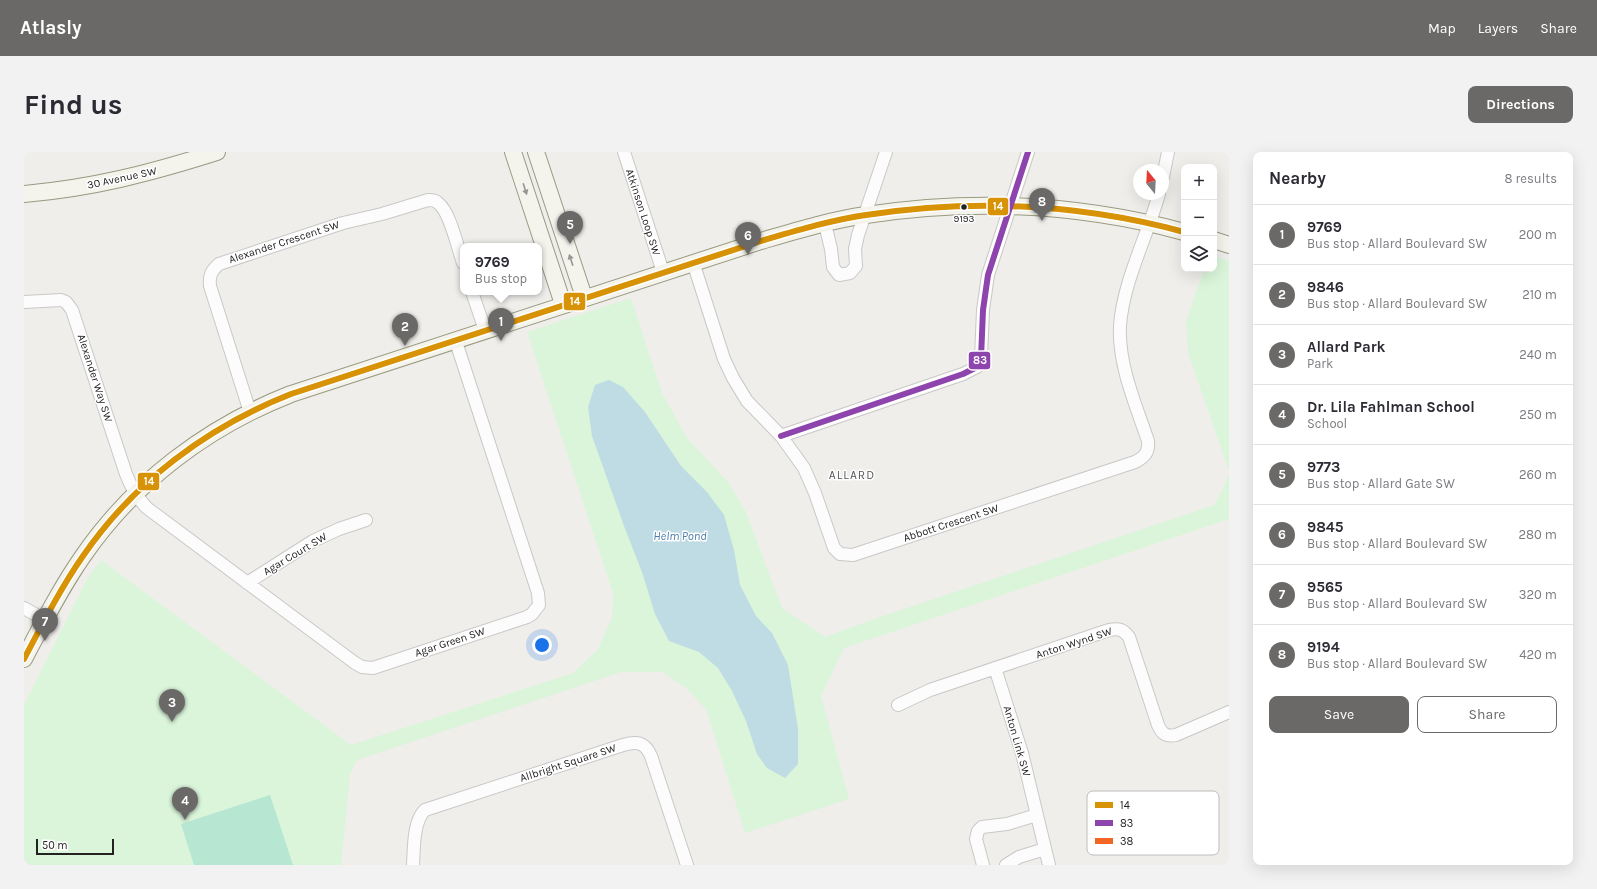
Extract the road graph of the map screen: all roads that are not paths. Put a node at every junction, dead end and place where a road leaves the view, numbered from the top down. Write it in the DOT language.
graph roads {
  1 [pos="217,152"];
  2 [pos="513,152"];
  3 [pos="536,152"];
  4 [pos="624,152"];
  5 [pos="886,152"];
  6 [pos="1028,152"];
  7 [pos="1168,152"];
  8 [pos="1166,164"];
  9 [pos="24,194"];
  10 [pos="1157,200"];
  11 [pos="1011,206"];
  12 [pos="865,215"];
  13 [pos="1150,223"];
  14 [pos="825,224"];
  15 [pos="1181,231"];
  16 [pos="1217,241"];
  17 [pos="1229,245"];
  18 [pos="460,254"];
  19 [pos="693,262"];
  20 [pos="663,272"];
  21 [pos="473,295"];
  22 [pos="584,297"];
  23 [pos="24,302"];
  24 [pos="563,304"];
  25 [pos="485,330"];
  26 [pos="455,339"];
  27 [pos="250,412"];
  28 [pos="781,436"];
  29 [pos="135,495"];
  30 [pos="366,520"];
  31 [pos="247,583"];
  32 [pos="24,608"];
  33 [pos="45,620"];
  34 [pos="24,659"];
  35 [pos="995,668"];
  36 [pos="898,705"];
  37 [pos="1229,712"];
  38 [pos="1037,815"];
  39 [pos="1045,849"];
  40 [pos="413,865"];
  41 [pos="687,865"];
  42 [pos="984,865"];
  43 [pos="1006,865"];
  44 [pos="1049,865"];
  1 -- 9 [label="street, 30 Avenue SW"];
  2 -- 24 [label="street, one-way"];
  22 -- 3 [label="street, one-way"];
  4 -- 20 [label="street, Atkinson Loop SW"];
  5 -- 12 [label="street"];
  6 -- 11 [label="street"];
  7 -- 8 [label="street"];
  10 -- 13 [label="street, Abbott Crescent SW"];
  11 -- 12 [label="street"];
  11 -- 13 [label="street"];
  11 -- 28 [label="street"];
  12 -- 14 [label="street"];
  12 -- 14 [label="street"];
  13 -- 15 [label="street"];
  13 -- 28 [label="street, Abbott Crescent SW"];
  14 -- 19 [label="street"];
  16 -- 17 [label="street"];
  18 -- 27 [label="street, Alexander Crescent SW"];
  19 -- 20 [label="street"];
  19 -- 28 [label="street, Abbott Crescent SW"];
  20 -- 22 [label="street"];
  21 -- 25 [label="street"];
  22 -- 24 [label="street"];
  23 -- 29 [label="street, Alexander Way SW"];
  24 -- 25 [label="street"];
  25 -- 26 [label="street"];
  26 -- 27 [label="street"];
  26 -- 31 [label="street, Agar Green SW"];
  27 -- 29 [label="street"];
  29 -- 31 [label="street, Agar Green SW"];
  29 -- 33 [label="street"];
  30 -- 31 [label="street, Agar Court SW"];
  32 -- 33 [label="street"];
  33 -- 34 [label="street"];
  35 -- 36 [label="street, Anton Wynd SW"];
  35 -- 37 [label="street, Anton Wynd SW"];
  35 -- 38 [label="street, Anton Link SW"];
  38 -- 39 [label="street, Anton Link SW"];
  38 -- 42 [label="street"];
  39 -- 43 [label="street"];
  39 -- 44 [label="street, Anton Link SW"];
  40 -- 41 [label="street, Allbright Square SW"];
}
